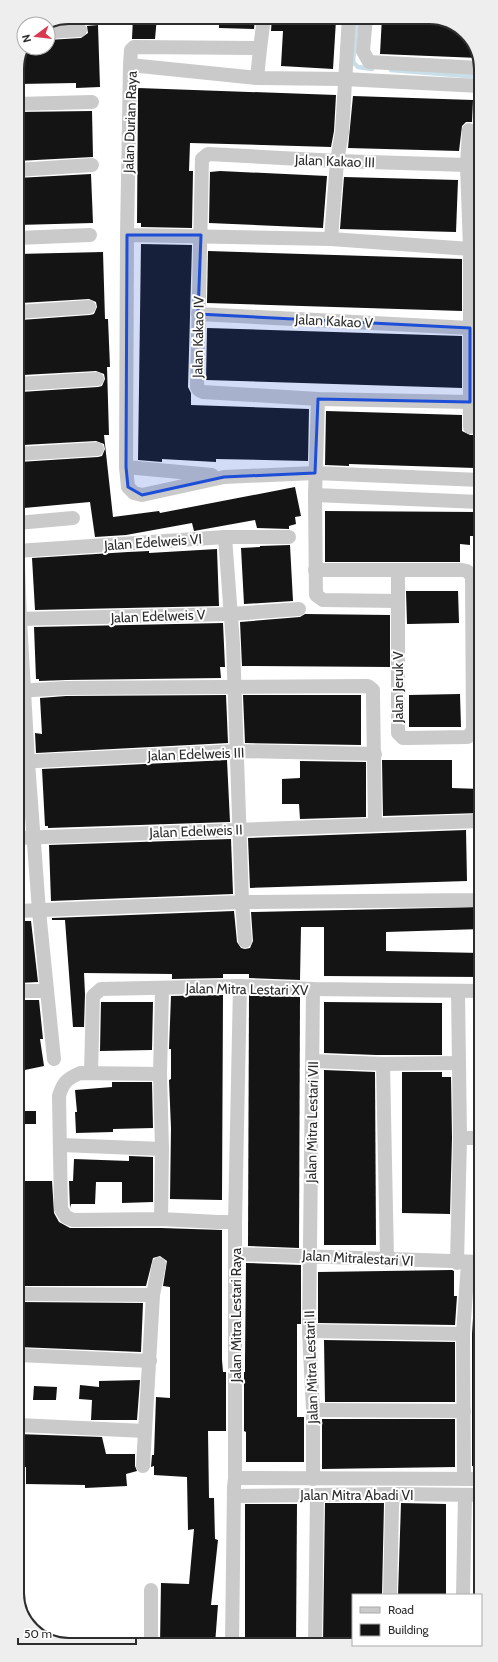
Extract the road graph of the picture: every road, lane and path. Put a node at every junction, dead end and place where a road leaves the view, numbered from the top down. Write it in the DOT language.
graph roads {
  1 [pos="263,24"];
  2 [pos="348,24"];
  3 [pos="365,24"];
  4 [pos="80,30"];
  5 [pos="56,32"];
  6 [pos="260,49"];
  7 [pos="130,65"];
  8 [pos="474,68"];
  9 [pos="257,78"];
  10 [pos="344,79"];
  11 [pos="474,86"];
  12 [pos="92,102"];
  13 [pos="24,104"];
  14 [pos="469,130"];
  15 [pos="204,156"];
  16 [pos="337,161"];
  17 [pos="92,165"];
  18 [pos="467,165"];
  19 [pos="24,170"];
  20 [pos="90,235"];
  21 [pos="127,235"];
  22 [pos="201,236"];
  23 [pos="24,238"];
  24 [pos="331,238"];
  25 [pos="474,239"];
  26 [pos="474,250"];
  27 [pos="474,266"];
  28 [pos="89,307"];
  29 [pos="24,312"];
  30 [pos="198,314"];
  31 [pos="470,328"];
  32 [pos="97,380"];
  33 [pos="24,384"];
  34 [pos="318,399"];
  35 [pos="470,402"];
  36 [pos="470,427"];
  37 [pos="97,449"];
  38 [pos="24,454"];
  39 [pos="126,467"];
  40 [pos="224,477"];
  41 [pos="474,480"];
  42 [pos="315,484"];
  43 [pos="474,501"];
  44 [pos="73,518"];
  45 [pos="24,522"];
  46 [pos="225,537"];
  47 [pos="289,537"];
  48 [pos="24,551"];
  49 [pos="315,570"];
  50 [pos="398,570"];
  51 [pos="398,601"];
  52 [pos="299,610"];
  53 [pos="231,614"];
  54 [pos="24,619"];
  55 [pos="234,686"];
  56 [pos="24,691"];
  57 [pos="238,751"];
  58 [pos="375,754"];
  59 [pos="24,762"];
  60 [pos="24,769"];
  61 [pos="474,823"];
  62 [pos="375,824"];
  63 [pos="238,829"];
  64 [pos="34,837"];
  65 [pos="24,838"];
  66 [pos="474,900"];
  67 [pos="242,902"];
  68 [pos="24,911"];
  69 [pos="39,911"];
  70 [pos="245,941"];
  71 [pos="240,986"];
  72 [pos="162,989"];
  73 [pos="313,989"];
  74 [pos="24,991"];
  75 [pos="47,991"];
  76 [pos="458,991"];
  77 [pos="474,991"];
  78 [pos="54,1059"];
  79 [pos="313,1061"];
  80 [pos="458,1063"];
  81 [pos="383,1064"];
  82 [pos="90,1073"];
  83 [pos="160,1074"];
  84 [pos="460,1138"];
  85 [pos="474,1138"];
  86 [pos="61,1144"];
  87 [pos="162,1149"];
  88 [pos="161,1219"];
  89 [pos="235,1222"];
  90 [pos="236,1254"];
  91 [pos="309,1255"];
  92 [pos="387,1260"];
  93 [pos="469,1263"];
  94 [pos="159,1264"];
  95 [pos="24,1294"];
  96 [pos="153,1295"];
  97 [pos="309,1331"];
  98 [pos="463,1334"];
  99 [pos="24,1355"];
  100 [pos="150,1361"];
  101 [pos="313,1410"];
  102 [pos="464,1411"];
  103 [pos="24,1425"];
  104 [pos="145,1431"];
  105 [pos="143,1466"];
  106 [pos="235,1478"];
  107 [pos="313,1479"];
  108 [pos="464,1479"];
  109 [pos="474,1479"];
  110 [pos="393,1494"];
  111 [pos="317,1495"];
  112 [pos="465,1495"];
  113 [pos="474,1495"];
  114 [pos="234,1496"];
  115 [pos="151,1590"];
  116 [pos="390,1594"];
  117 [pos="463,1594"];
  118 [pos="151,1638"];
  119 [pos="232,1638"];
  120 [pos="315,1638"];
  1 -- 6 [label="street"];
  2 -- 10 [label="street"];
  3 -- 8 [label="street"];
  4 -- 5 [label="street"];
  6 -- 7 [label="street"];
  6 -- 9 [label="street"];
  7 -- 9 [label="street, Jalan Durian Raya"];
  7 -- 21 [label="street, Jalan Durian Raya"];
  9 -- 10 [label="street, Jalan Durian Raya"];
  10 -- 11 [label="street, Jalan Durian Raya"];
  10 -- 16 [label="street"];
  12 -- 13 [label="street"];
  14 -- 18 [label="street"];
  15 -- 16 [label="street, Jalan Kakao III"];
  15 -- 22 [label="street, Jalan Kakao IV"];
  16 -- 18 [label="street, Jalan Kakao III"];
  16 -- 24 [label="street"];
  17 -- 19 [label="street"];
  18 -- 25 [label="street"];
  20 -- 23 [label="street"];
  21 -- 22 [label="street"];
  21 -- 39 [label="street, Jalan Durian Raya"];
  22 -- 24 [label="street"];
  22 -- 30 [label="street, Jalan Kakao IV"];
  24 -- 26 [label="street"];
  27 -- 31 [label="street"];
  28 -- 29 [label="street"];
  30 -- 31 [label="street, Jalan Kakao V"];
  30 -- 34 [label="street, Jalan Kakao IV"];
  31 -- 35 [label="street"];
  32 -- 33 [label="street"];
  34 -- 35 [label="street"];
  34 -- 42 [label="street"];
  35 -- 36 [label="street"];
  37 -- 38 [label="street"];
  39 -- 40 [label="street"];
  39 -- 40 [label="street, Jalan Durian Raya"];
  40 -- 42 [label="street"];
  41 -- 42 [label="street"];
  42 -- 43 [label="street"];
  42 -- 49 [label="street"];
  44 -- 45 [label="street"];
  46 -- 47 [label="street, Jalan Edelweis VI"];
  46 -- 48 [label="street, Jalan Edelweis VI"];
  46 -- 53 [label="street"];
  49 -- 50 [label="street"];
  49 -- 51 [label="street"];
  50 -- 51 [label="street, Jalan Jeruk V"];
  50 -- 51 [label="street, Jalan Jeruk V"];
  52 -- 53 [label="street, Jalan Edelweis V"];
  53 -- 54 [label="street, Jalan Edelweis V"];
  53 -- 55 [label="street"];
  55 -- 56 [label="street"];
  55 -- 57 [label="street"];
  55 -- 58 [label="street"];
  57 -- 58 [label="street, Jalan Edelweis III"];
  57 -- 59 [label="street, Jalan Edelweis III"];
  57 -- 63 [label="street"];
  58 -- 62 [label="street"];
  60 -- 64 [label="street"];
  61 -- 62 [label="street, Jalan Edelweis II"];
  62 -- 63 [label="street, Jalan Edelweis II"];
  63 -- 64 [label="street, Jalan Edelweis II"];
  63 -- 67 [label="street"];
  64 -- 65 [label="street, Jalan Edelweis II"];
  64 -- 69 [label="street"];
  66 -- 67 [label="street"];
  67 -- 69 [label="street"];
  67 -- 70 [label="street"];
  68 -- 69 [label="street"];
  69 -- 75 [label="street"];
  71 -- 72 [label="street, Jalan Mitra Lestari XV"];
  71 -- 73 [label="street, Jalan Mitra Lestari XV"];
  71 -- 89 [label="street, Jalan Mitra Lestari Raya"];
  72 -- 82 [label="street, Jalan Mitra Lestari XV"];
  72 -- 83 [label="street"];
  73 -- 76 [label="street, Jalan Mitra Lestari XV"];
  73 -- 79 [label="street, Jalan Mitra Lestari VII"];
  74 -- 75 [label="street"];
  75 -- 78 [label="street"];
  76 -- 77 [label="street, Jalan Mitra Lestari XV"];
  76 -- 80 [label="street"];
  79 -- 81 [label="street"];
  79 -- 91 [label="street, Jalan Mitra Lestari VII"];
  80 -- 81 [label="street"];
  80 -- 84 [label="street"];
  81 -- 92 [label="street"];
  82 -- 83 [label="street"];
  82 -- 86 [label="street"];
  83 -- 87 [label="street"];
  84 -- 85 [label="street"];
  84 -- 93 [label="street"];
  86 -- 87 [label="street"];
  86 -- 88 [label="street"];
  87 -- 88 [label="street"];
  88 -- 89 [label="street"];
  89 -- 90 [label="street, Jalan Mitra Lestari Raya"];
  90 -- 91 [label="street, Jalan Mitralestari VI"];
  90 -- 106 [label="street, Jalan Mitra Lestari Raya"];
  91 -- 92 [label="street, Jalan Mitralestari VI"];
  91 -- 97 [label="street, Jalan Mitra Lestari II"];
  92 -- 93 [label="street, Jalan Mitralestari VI"];
  93 -- 98 [label="street"];
  94 -- 96 [label="street"];
  95 -- 96 [label="street"];
  96 -- 100 [label="street"];
  97 -- 98 [label="street"];
  97 -- 101 [label="street, Jalan Mitra Lestari II"];
  98 -- 102 [label="street"];
  99 -- 100 [label="street"];
  100 -- 104 [label="street"];
  101 -- 102 [label="street"];
  101 -- 107 [label="street, Jalan Mitra Lestari II"];
  102 -- 108 [label="street"];
  103 -- 104 [label="street"];
  104 -- 105 [label="street"];
  106 -- 107 [label="street"];
  106 -- 114 [label="street, Jalan Mitra Lestari Raya"];
  107 -- 108 [label="street"];
  108 -- 109 [label="street"];
  110 -- 111 [label="street, Jalan Mitra Abadi VI"];
  110 -- 112 [label="street, Jalan Mitra Abadi VI"];
  110 -- 116 [label="street"];
  111 -- 114 [label="street, Jalan Mitra Abadi VI"];
  111 -- 120 [label="street"];
  112 -- 113 [label="street, Jalan Mitra Abadi VI"];
  112 -- 117 [label="street"];
  114 -- 119 [label="street, Jalan Mitra Lestari Raya"];
  115 -- 118 [label="street"];
}
